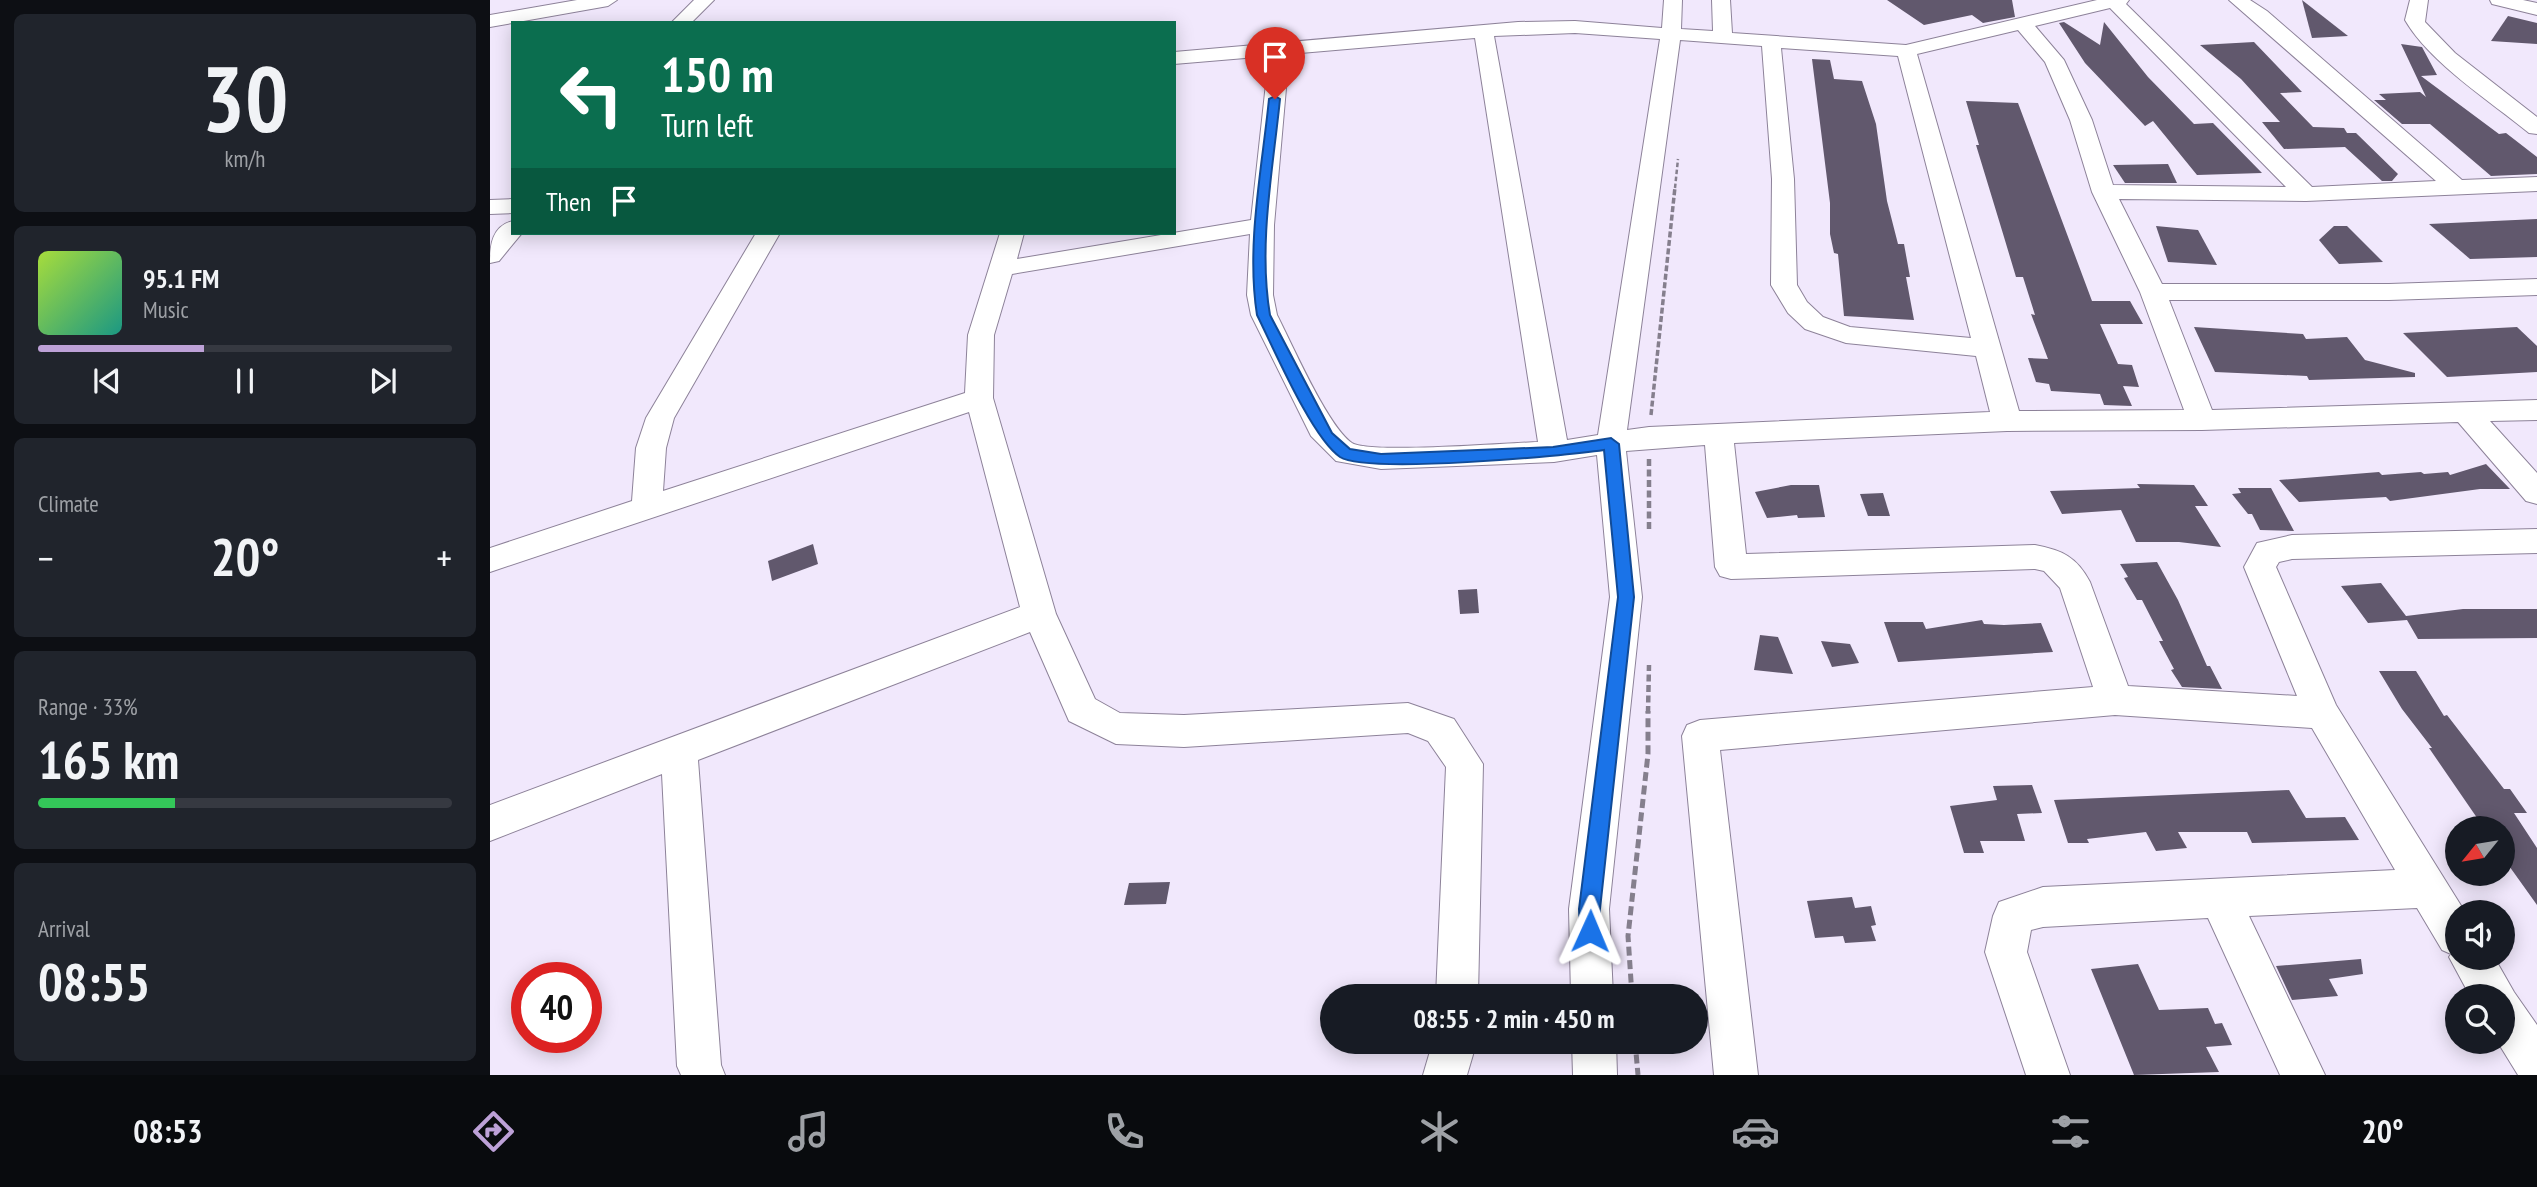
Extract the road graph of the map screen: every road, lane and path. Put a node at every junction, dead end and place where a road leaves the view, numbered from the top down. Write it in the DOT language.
graph roads {
  1 [pos="608,0"];
  2 [pos="705,0"];
  3 [pos="1673,0"];
  4 [pos="1721,0"];
  5 [pos="2238,0"];
  6 [pos="2419,0"];
  7 [pos="2499,0"];
  8 [pos="2116,1"];
  9 [pos="561,4"];
  10 [pos="2537,9"];
  11 [pos="490,21"];
  12 [pos="682,21"];
  13 [pos="2021,22"];
  14 [pos="1484,33"];
  15 [pos="1671,33"];
  16 [pos="1723,39"];
  17 [pos="1770,43"];
  18 [pos="1280,49"];
  19 [pos="1906,51"];
  20 [pos="1176,58"];
  21 [pos="2532,120"];
  22 [pos="1679,155"];
  23 [pos="2537,184"];
  24 [pos="2458,189"];
  25 [pos="2104,192"];
  26 [pos="2306,194"];
  27 [pos="511,206"];
  28 [pos="490,207"];
  29 [pos="1262,225"];
  30 [pos="511,230"];
  31 [pos="767,235"];
  32 [pos="1011,235"];
  33 [pos="490,256"];
  34 [pos="1000,270"];
  35 [pos="2537,287"];
  36 [pos="2153,292"];
  37 [pos="1987,348"];
  38 [pos="979,398"];
  39 [pos="2537,410"];
  40 [pos="2465,412"];
  41 [pos="2202,420"];
  42 [pos="2007,421"];
  43 [pos="1719,434"];
  44 [pos="1649,437"];
  45 [pos="1611,444"];
  46 [pos="1553,452"];
  47 [pos="2537,493"];
  48 [pos="646,509"];
  49 [pos="1649,533"];
  50 [pos="2537,541"];
  51 [pos="490,560"];
  52 [pos="1039,614"];
  53 [pos="1648,657"];
  54 [pos="2115,700"];
  55 [pos="2322,713"];
  56 [pos="679,751"];
  57 [pos="490,823"];
  58 [pos="2427,888"];
  59 [pos="2219,897"];
  60 [pos="2445,917"];
  61 [pos="1457,984"];
  62 [pos="1592,984"];
  63 [pos="1631,984"];
  64 [pos="2515,1030"];
  65 [pos="1451,1054"];
  66 [pos="1594,1054"];
  67 [pos="1636,1054"];
  68 [pos="2537,1065"];
  69 [pos="703,1075"];
  70 [pos="1445,1075"];
  71 [pos="1595,1075"];
  72 [pos="1637,1075"];
  73 [pos="1736,1075"];
  74 [pos="2048,1075"];
  75 [pos="2303,1075"];
  1 -- 9 [label="street"];
  2 -- 12 [label="street"];
  3 -- 15 [label="street"];
  4 -- 16 [label="street"];
  5 -- 24 [label="street"];
  6 -- 21 [label="street"];
  7 -- 10 [label="street"];
  8 -- 13 [label="street"];
  8 -- 26 [label="street"];
  9 -- 11 [label="street"];
  13 -- 19 [label="street"];
  13 -- 25 [label="street"];
  14 -- 15 [label="street"];
  14 -- 18 [label="street"];
  14 -- 46 [label="street"];
  15 -- 16 [label="street"];
  15 -- 45 [label="street"];
  16 -- 17 [label="street"];
  17 -- 19 [label="street"];
  17 -- 37 [label="street"];
  18 -- 20 [label="street"];
  18 -- 29 [label="street"];
  19 -- 37 [label="street"];
  22 -- 44 [label="path"];
  23 -- 24 [label="street"];
  24 -- 26 [label="street"];
  25 -- 26 [label="street"];
  25 -- 36 [label="street"];
  27 -- 28 [label="street"];
  29 -- 34 [label="street"];
  29 -- 46 [label="street"];
  30 -- 33 [label="street"];
  31 -- 48 [label="street"];
  32 -- 34 [label="street"];
  34 -- 38 [label="street"];
  35 -- 36 [label="street"];
  36 -- 41 [label="street"];
  37 -- 42 [label="street"];
  38 -- 48 [label="street"];
  38 -- 52 [label="street"];
  39 -- 40 [label="street"];
  40 -- 41 [label="street"];
  40 -- 47 [label="street"];
  41 -- 42 [label="street"];
  42 -- 43 [label="street"];
  43 -- 44 [label="street"];
  43 -- 54 [label="street"];
  44 -- 45 [label="street"];
  44 -- 49 [label="path"];
  45 -- 46 [label="street"];
  45 -- 62 [label="street"];
  48 -- 51 [label="street"];
  50 -- 55 [label="street"];
  52 -- 56 [label="street"];
  52 -- 61 [label="street"];
  53 -- 63 [label="path"];
  54 -- 55 [label="street"];
  54 -- 73 [label="street"];
  55 -- 58 [label="street"];
  56 -- 57 [label="street"];
  56 -- 69 [label="street"];
  58 -- 59 [label="street"];
  58 -- 60 [label="street"];
  59 -- 74 [label="street"];
  59 -- 75 [label="street"];
  64 -- 68 [label="street"];
  65 -- 70 [label="street"];
  66 -- 71 [label="street"];
  67 -- 72 [label="path"];
}
